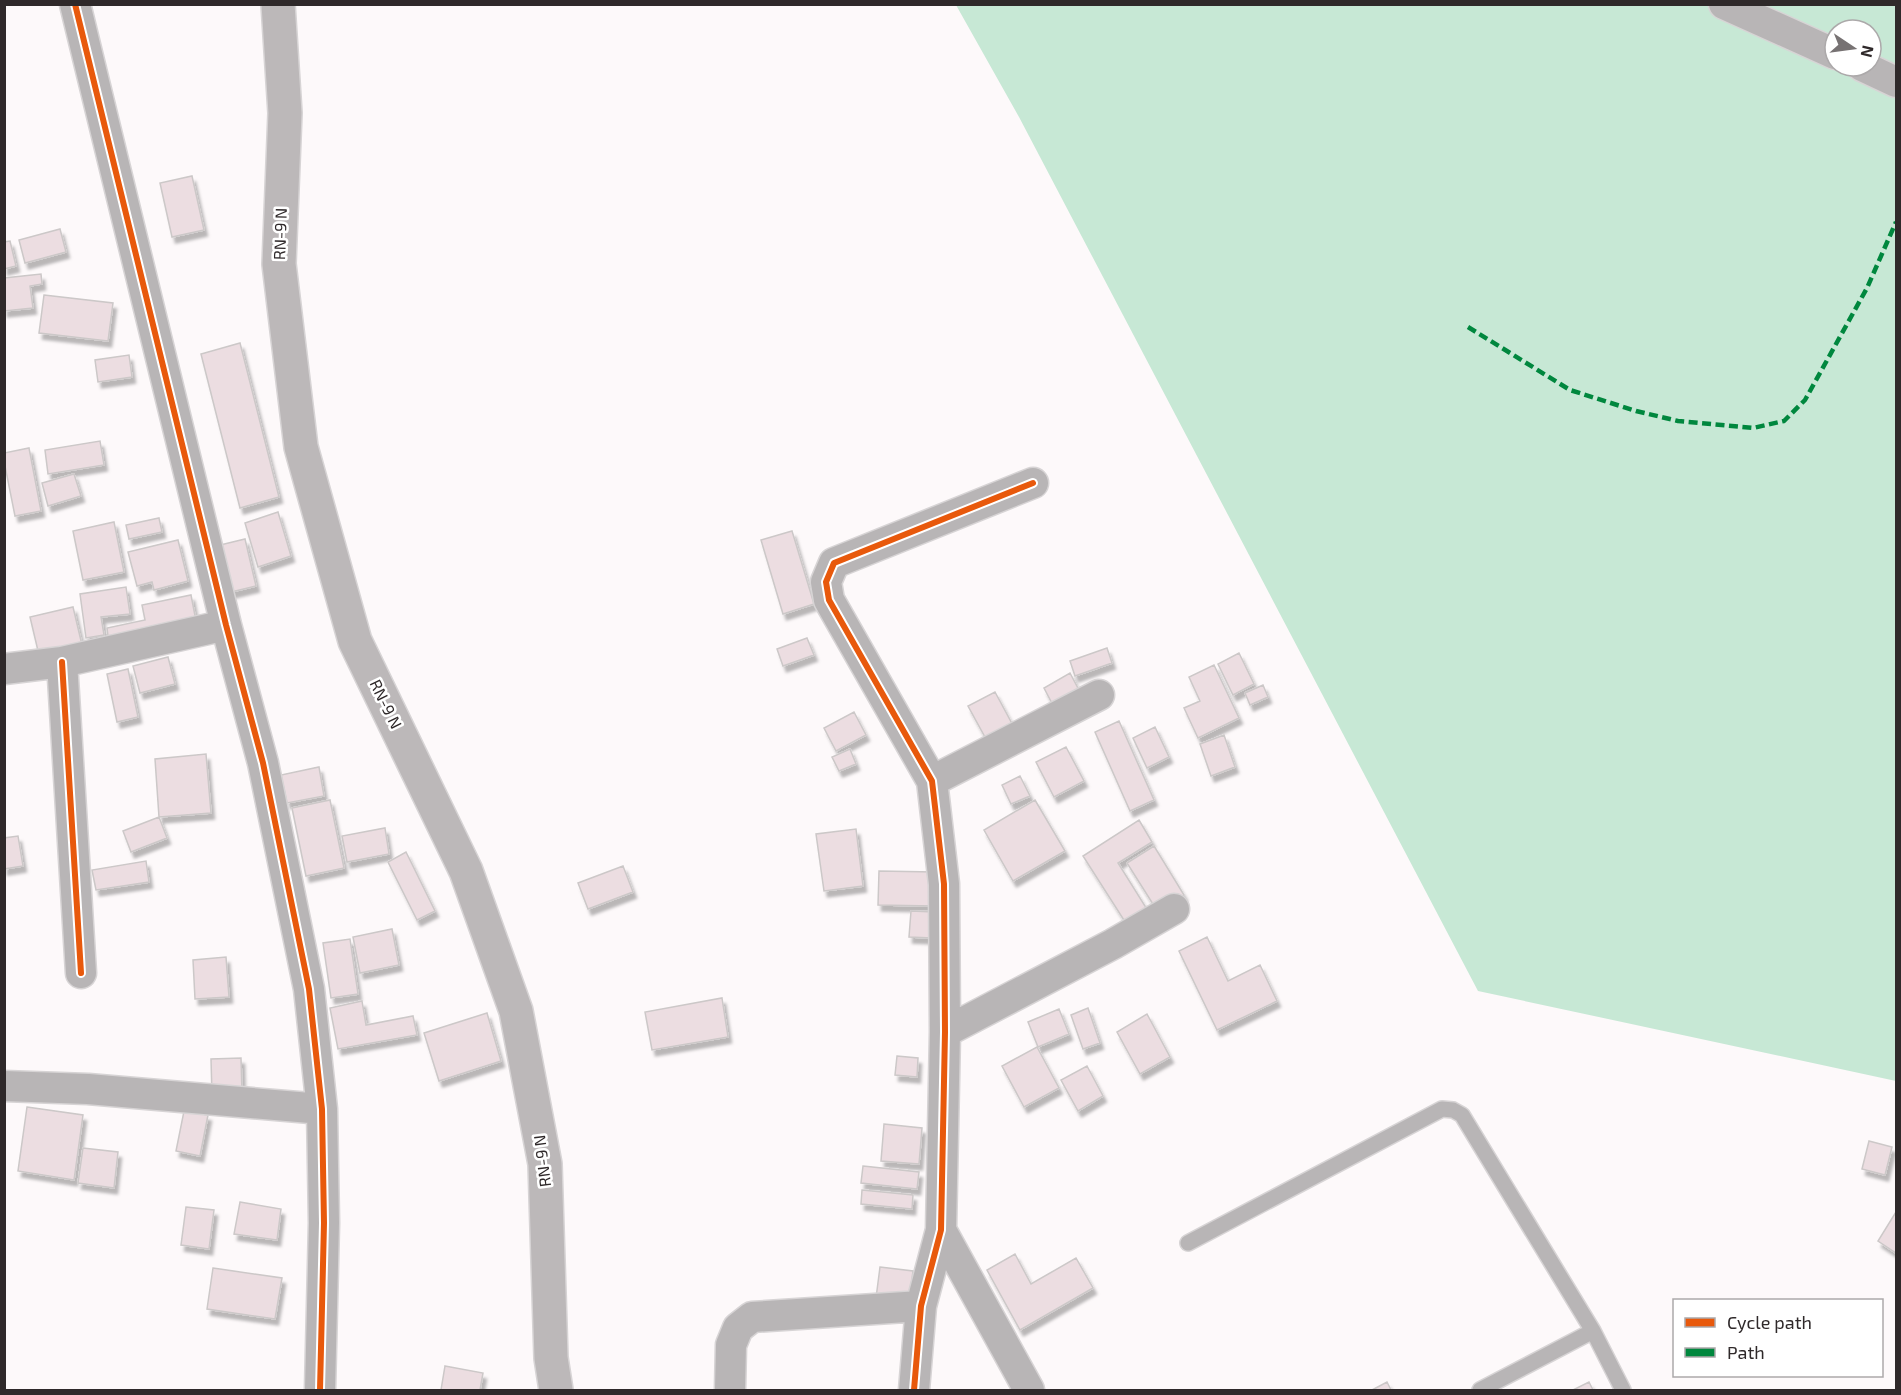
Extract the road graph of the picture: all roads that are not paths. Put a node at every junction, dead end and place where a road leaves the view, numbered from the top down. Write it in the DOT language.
graph roads {
  1 [pos="75,4"];
  2 [pos="278,4"];
  3 [pos="1724,4"];
  4 [pos="1823,49"];
  5 [pos="1033,483"];
  6 [pos="226,625"];
  7 [pos="62,662"];
  8 [pos="4,669"];
  9 [pos="1099,695"];
  10 [pos="932,781"];
  11 [pos="1174,909"];
  12 [pos="81,973"];
  13 [pos="945,1032"];
  14 [pos="4,1086"];
  15 [pos="322,1109"];
  16 [pos="941,1230"];
  17 [pos="1188,1242"];
  18 [pos="921,1306"];
  19 [pos="1593,1331"];
  20 [pos="320,1390"];
  21 [pos="556,1390"];
  22 [pos="730,1390"];
  23 [pos="914,1390"];
  24 [pos="1029,1390"];
  25 [pos="1480,1390"];
  26 [pos="1623,1390"];
  1 -- 6 [label="street"];
  2 -- 21 [label="main road, RN-9 N"];
  3 -- 4 [label="street"];
  5 -- 10 [label="street"];
  6 -- 7 [label="street"];
  6 -- 15 [label="street"];
  7 -- 8 [label="street"];
  7 -- 12 [label="street"];
  9 -- 10 [label="street"];
  10 -- 13 [label="street"];
  11 -- 13 [label="street"];
  13 -- 16 [label="street"];
  14 -- 15 [label="street"];
  15 -- 20 [label="street"];
  16 -- 18 [label="street"];
  16 -- 24 [label="street"];
  17 -- 19 [label="lane"];
  18 -- 22 [label="street"];
  18 -- 23 [label="street"];
  19 -- 25 [label="lane"];
  19 -- 26 [label="lane"];
}
